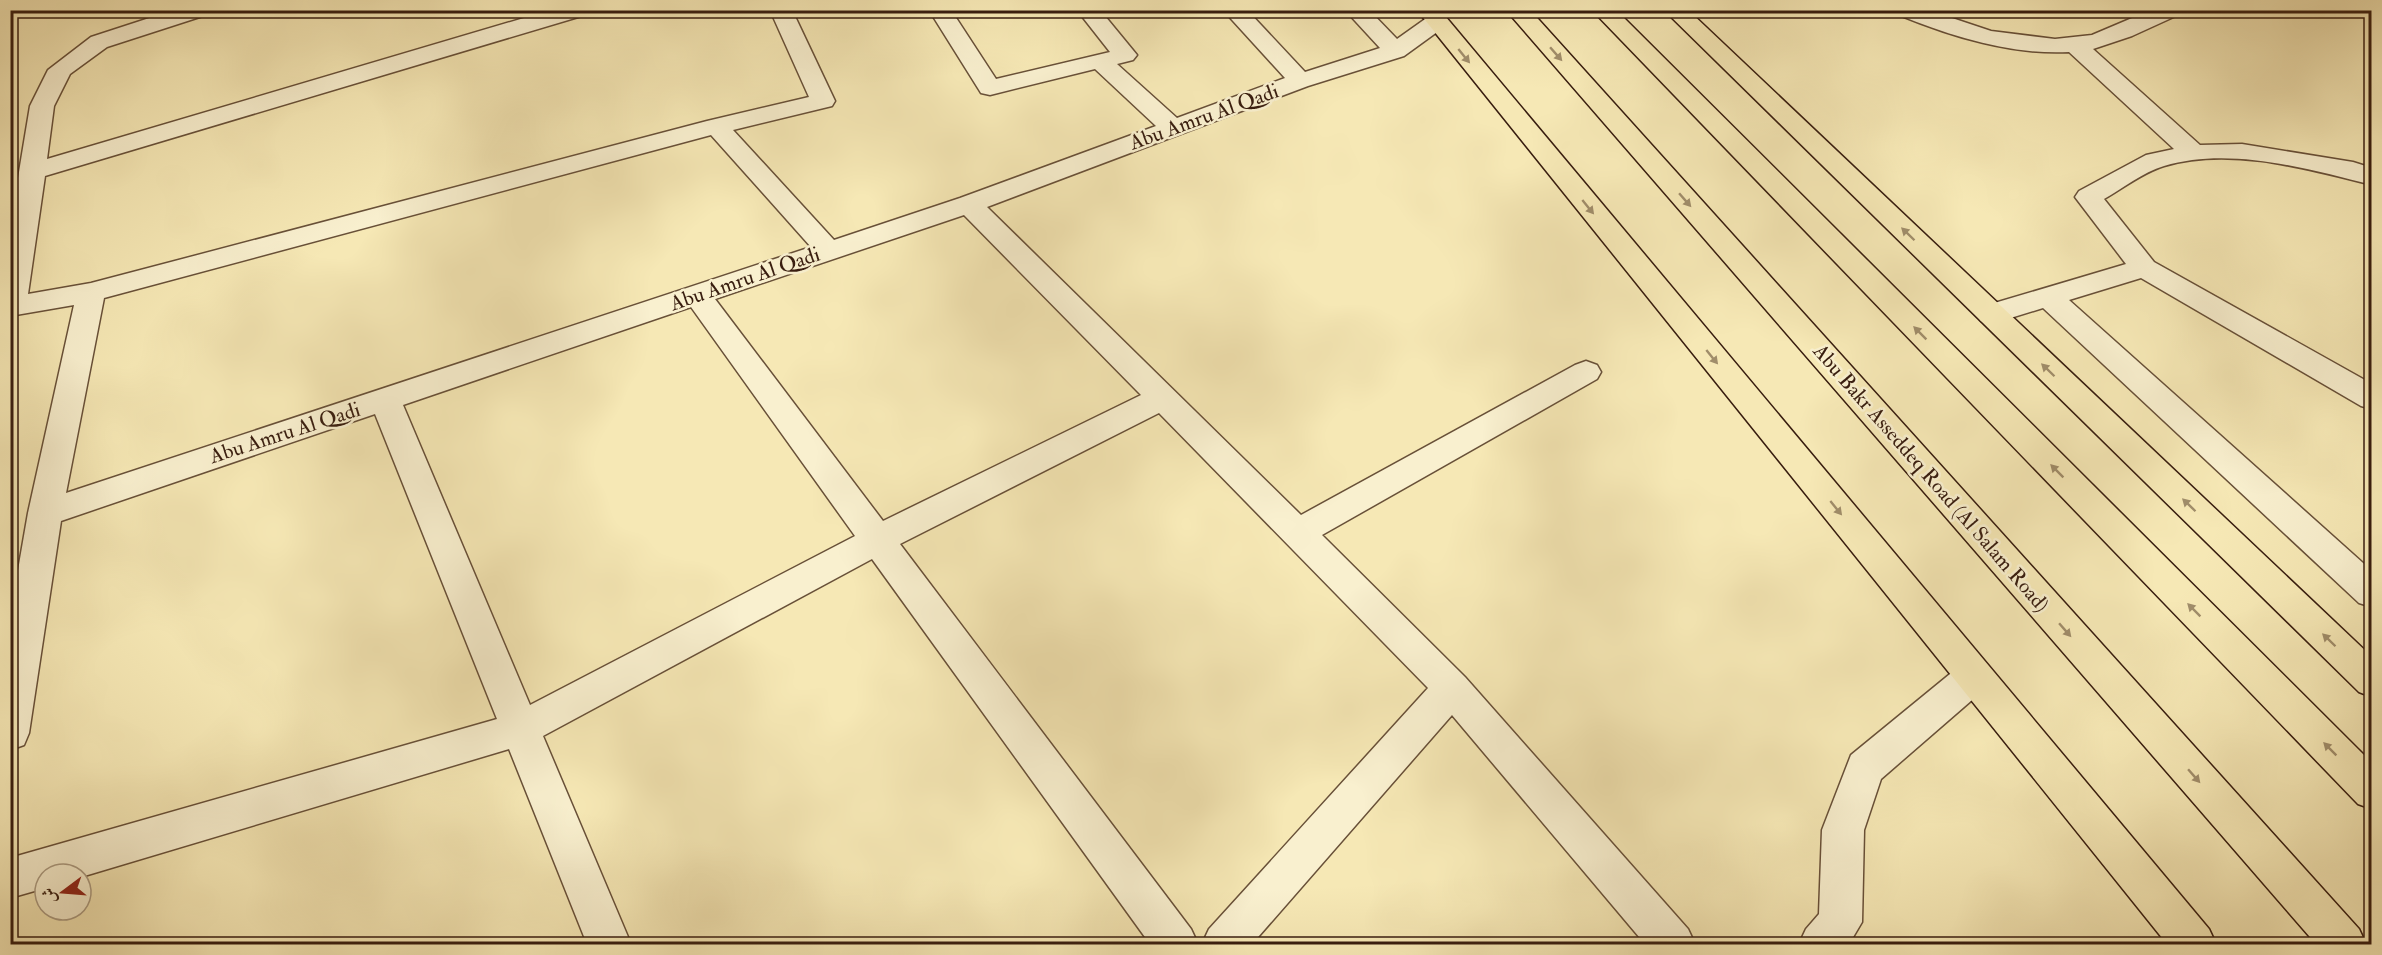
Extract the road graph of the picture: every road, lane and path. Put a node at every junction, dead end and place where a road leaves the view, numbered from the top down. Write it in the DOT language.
graph roads {
  1 [pos="198,10"];
  2 [pos="577,10"];
  3 [pos="781,10"];
  4 [pos="940,10"];
  5 [pos="1088,10"];
  6 [pos="1234,10"];
  7 [pos="1356,10"];
  8 [pos="1517,10"];
  9 [pos="1603,10"];
  10 [pos="1675,10"];
  11 [pos="1907,10"];
  12 [pos="2170,10"];
  13 [pos="1432,16"];
  14 [pos="2075,45"];
  15 [pos="1396,51"];
  16 [pos="1101,61"];
  17 [pos="1300,81"];
  18 [pos="716,126"];
  19 [pos="1173,128"];
  20 [pos="2194,153"];
  21 [pos="33,171"];
  22 [pos="2372,177"];
  23 [pos="969,204"];
  24 [pos="829,250"];
  25 [pos="2144,268"];
  26 [pos="91,292"];
  27 [pos="697,295"];
  28 [pos="2048,297"];
  29 [pos="11,307"];
  30 [pos="1991,314"];
  31 [pos="1586,372"];
  32 [pos="1163,398"];
  33 [pos="2372,398"];
  34 [pos="385,400"];
  35 [pos="45,513"];
  36 [pos="1297,533"];
  37 [pos="879,539"];
  38 [pos="2372,592"];
  39 [pos="1974,676"];
  40 [pos="2372,681"];
  41 [pos="1452,688"];
  42 [pos="520,729"];
  43 [pos="10,734"];
  44 [pos="2372,791"];
  45 [pos="10,878"];
  46 [pos="1839,937"];
  47 [pos="609,945"];
  48 [pos="1176,945"];
  49 [pos="1224,945"];
  50 [pos="1673,945"];
  51 [pos="2194,945"];
  52 [pos="2344,945"];
  1 -- 21 [label="street"];
  2 -- 21 [label="street"];
  3 -- 18 [label="street"];
  4 -- 16 [label="street"];
  5 -- 16 [label="street"];
  6 -- 17 [label="street"];
  7 -- 15 [label="street"];
  8 -- 52 [label="main road, Abu Bakr Asseddeq Road (Al Salam Road), one-way"];
  44 -- 9 [label="main road, one-way"];
  30 -- 10 [label="main road, one-way"];
  11 -- 14 [label="street"];
  12 -- 14 [label="street"];
  13 -- 15 [label="street, Abu Amru Al Qadi"];
  13 -- 39 [label="main road, one-way"];
  14 -- 20 [label="street"];
  15 -- 17 [label="street, Abu Amru Al Qadi"];
  16 -- 19 [label="street"];
  17 -- 19 [label="street, Abu Amru Al Qadi"];
  18 -- 24 [label="street"];
  18 -- 26 [label="street"];
  19 -- 23 [label="street, Abu Amru Al Qadi"];
  20 -- 22 [label="street"];
  20 -- 25 [label="street"];
  21 -- 29 [label="street"];
  23 -- 24 [label="street, Abu Amru Al Qadi"];
  23 -- 32 [label="street"];
  24 -- 27 [label="street, Abu Amru Al Qadi"];
  25 -- 28 [label="street"];
  25 -- 33 [label="street"];
  26 -- 29 [label="street"];
  26 -- 35 [label="street"];
  27 -- 34 [label="street, Abu Amru Al Qadi"];
  27 -- 37 [label="street"];
  28 -- 30 [label="street"];
  28 -- 38 [label="street"];
  40 -- 30 [label="main road, one-way"];
  31 -- 36 [label="street"];
  32 -- 36 [label="street"];
  32 -- 37 [label="street"];
  34 -- 35 [label="street, Abu Amru Al Qadi"];
  34 -- 42 [label="street"];
  35 -- 43 [label="street"];
  36 -- 41 [label="street"];
  37 -- 42 [label="street"];
  37 -- 48 [label="street"];
  39 -- 46 [label="street"];
  39 -- 51 [label="main road"];
  41 -- 49 [label="street"];
  41 -- 50 [label="street"];
  42 -- 45 [label="street"];
  42 -- 47 [label="street"];
}
